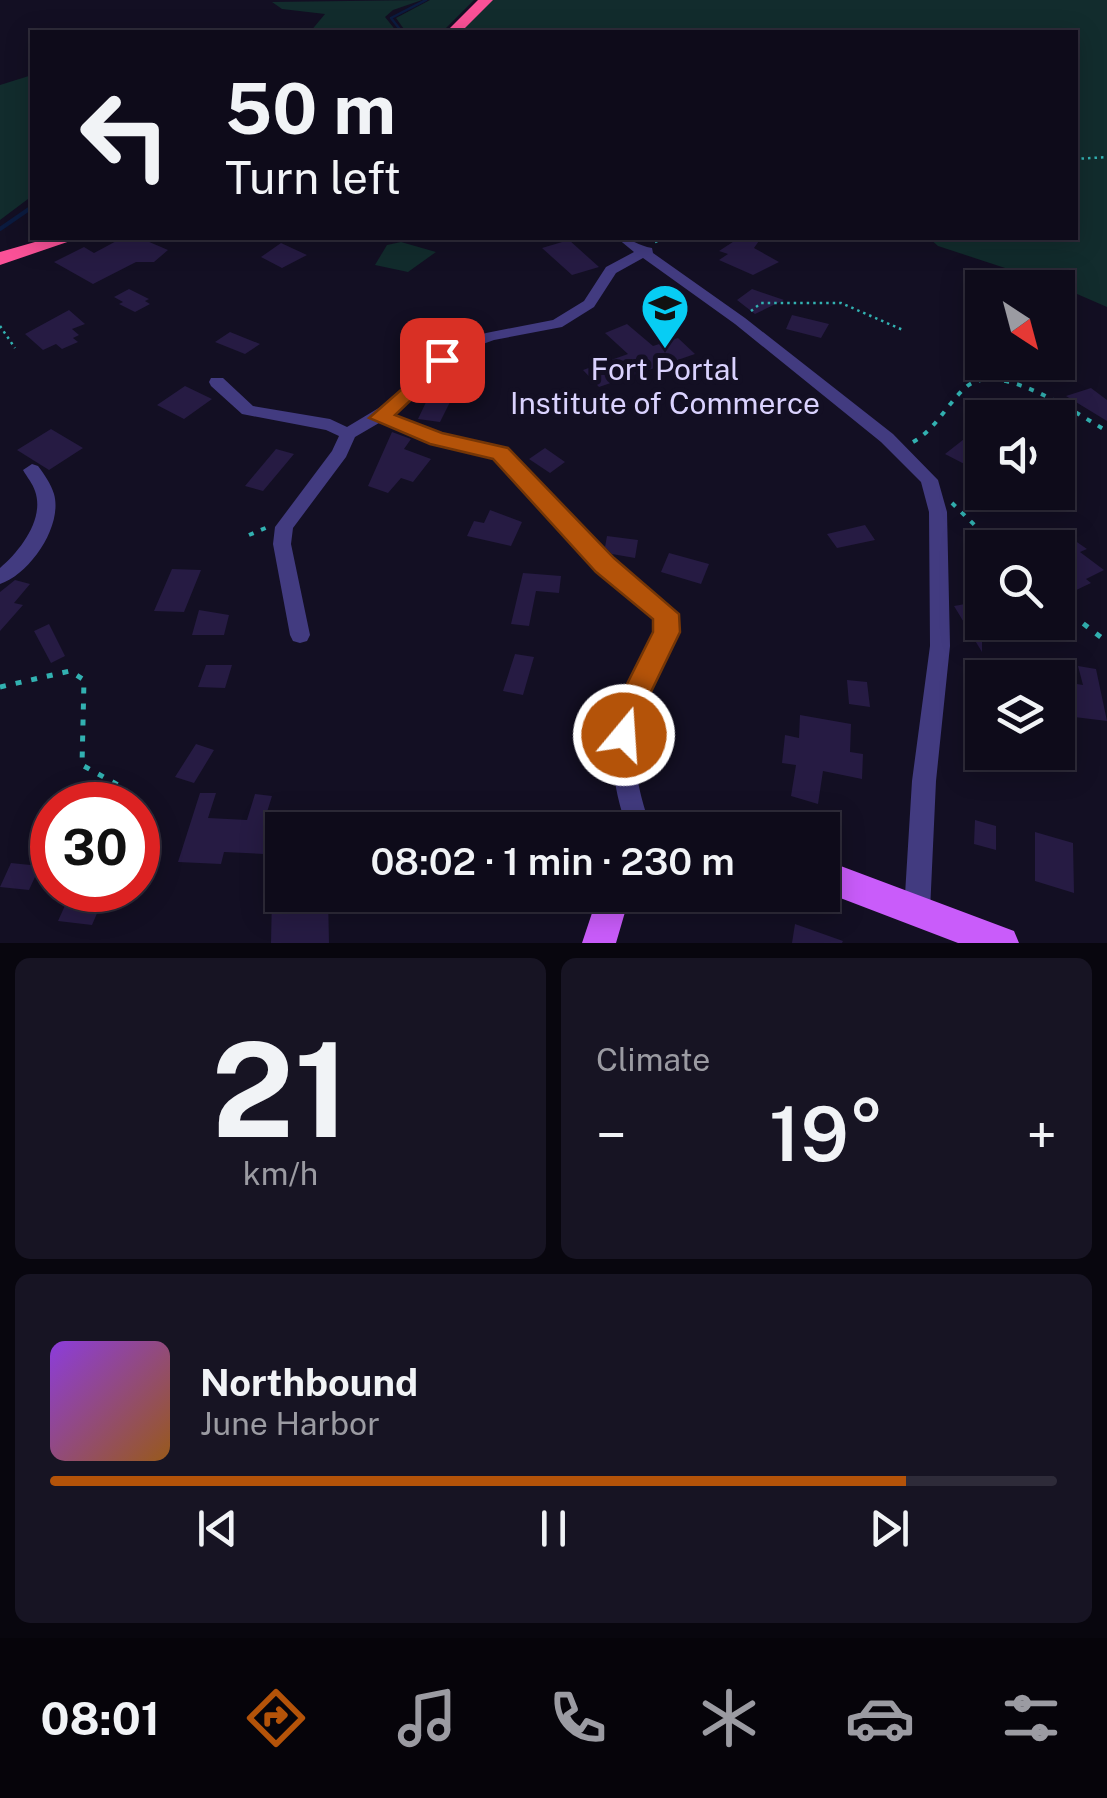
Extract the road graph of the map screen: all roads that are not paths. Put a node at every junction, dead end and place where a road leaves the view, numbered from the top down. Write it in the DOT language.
graph roads {
  1 [pos="486,0"];
  2 [pos="455,30"];
  3 [pos="62,240"];
  4 [pos="626,240"];
  5 [pos="647,252"];
  6 [pos="0,259"];
  7 [pos="217,382"];
  8 [pos="380,418"];
  9 [pos="348,434"];
  10 [pos="32,470"];
  11 [pos="0,577"];
  12 [pos="300,635"];
  13 [pos="633,812"];
  14 [pos="840,882"];
  15 [pos="609,912"];
  16 [pos="918,912"];
  17 [pos="599,943"];
  18 [pos="1002,943"];
  1 -- 2 [label="highway"];
  3 -- 6 [label="highway"];
  4 -- 5 [label="street"];
  5 -- 8 [label="street"];
  5 -- 16 [label="street"];
  7 -- 9 [label="street"];
  8 -- 9 [label="street"];
  8 -- 13 [label="street"];
  9 -- 12 [label="street"];
  10 -- 11 [label="street"];
  14 -- 16 [label="main road"];
  15 -- 17 [label="main road"];
  16 -- 18 [label="main road"];
}
